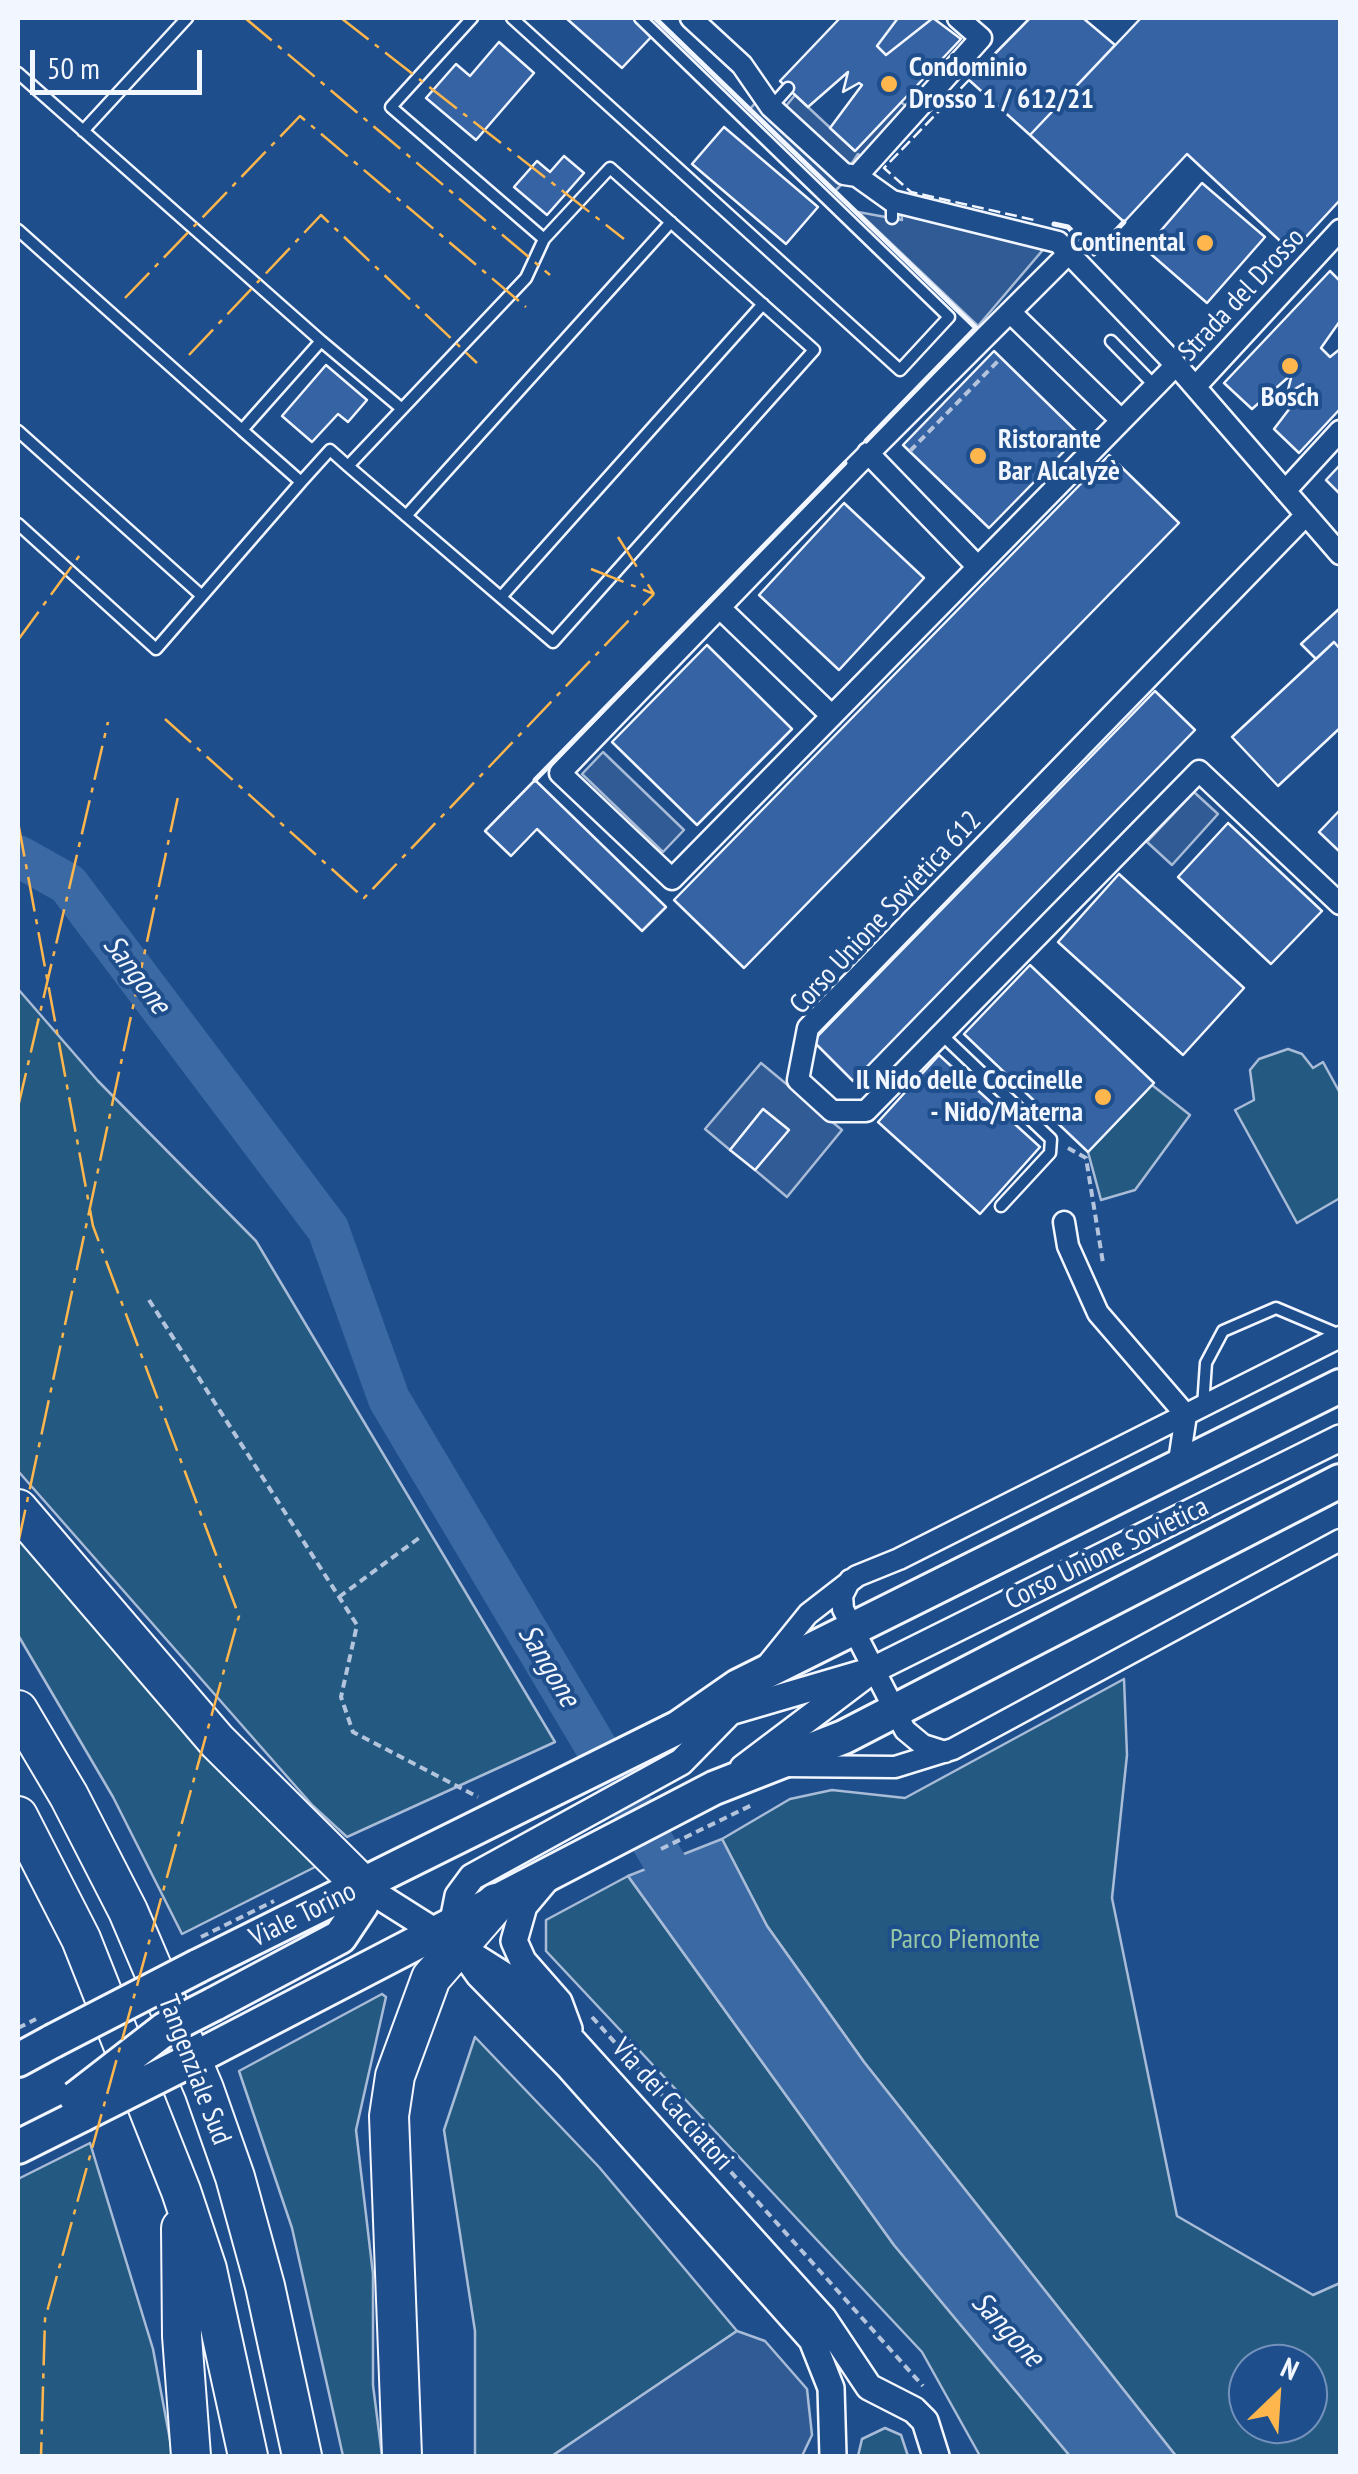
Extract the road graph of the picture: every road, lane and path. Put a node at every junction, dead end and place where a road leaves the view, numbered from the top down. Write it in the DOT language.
graph roads {
  1 [pos="187,18"];
  2 [pos="472,18"];
  3 [pos="512,18"];
  4 [pos="640,18"];
  5 [pos="691,18"];
  6 [pos="958,18"];
  7 [pos="18,73"];
  8 [pos="788,88"];
  9 [pos="771,108"];
  10 [pos="83,131"];
  11 [pos="857,176"];
  12 [pos="671,222"];
  13 [pos="18,230"];
  14 [pos="544,238"];
  15 [pos="1337,241"];
  16 [pos="1068,254"];
  17 [pos="763,304"];
  18 [pos="1010,312"];
  19 [pos="321,341"];
  20 [pos="1110,342"];
  21 [pos="1001,358"];
  22 [pos="1176,365"];
  23 [pos="1155,386"];
  24 [pos="1195,387"];
  25 [pos="402,409"];
  26 [pos="1121,420"];
  27 [pos="242,430"];
  28 [pos="18,431"];
  29 [pos="1340,432"];
  30 [pos="910,452"];
  31 [pos="868,453"];
  32 [pos="348,466"];
  33 [pos="301,482"];
  34 [pos="1286,491"];
  35 [pos="1306,515"];
  36 [pos="406,516"];
  37 [pos="18,524"];
  38 [pos="1340,554"];
  39 [pos="978,567"];
  40 [pos="202,596"];
  41 [pos="501,598"];
  42 [pos="720,608"];
  43 [pos="832,716"];
  44 [pos="1340,904"];
  45 [pos="942,1034"];
  46 [pos="1051,1139"];
  47 [pos="1001,1206"];
  48 [pos="1064,1222"];
  49 [pos="1077,1268"];
  50 [pos="149,1300"];
  51 [pos="1340,1336"];
  52 [pos="1340,1386"];
  53 [pos="1194,1410"];
  54 [pos="1340,1438"];
  55 [pos="1178,1468"];
  56 [pos="1340,1481"];
  57 [pos="18,1508"];
  58 [pos="419,1538"];
  59 [pos="1340,1540"];
  60 [pos="850,1580"];
  61 [pos="339,1596"];
  62 [pos="852,1628"];
  63 [pos="873,1670"];
  64 [pos="758,1676"];
  65 [pos="18,1710"];
  66 [pos="894,1710"];
  67 [pos="674,1741"];
  68 [pos="945,1752"];
  69 [pos="771,1764"];
  70 [pos="589,1772"];
  71 [pos="478,1797"];
  72 [pos="706,1804"];
  73 [pos="18,1816"];
  74 [pos="658,1851"];
  75 [pos="554,1872"];
  76 [pos="364,1886"];
  77 [pos="496,1903"];
  78 [pos="449,1940"];
  79 [pos="587,2011"];
  80 [pos="575,2043"];
  81 [pos="18,2060"];
  82 [pos="79,2107"];
  83 [pos="27,2143"];
  84 [pos="181,2191"];
  85 [pos="927,2391"];
  86 [pos="899,2402"];
  87 [pos="832,2451"];
  88 [pos="191,2456"];
  89 [pos="248,2456"];
  90 [pos="302,2456"];
  91 [pos="402,2456"];
  92 [pos="936,2456"];
  1 -- 10 [label="lane"];
  2 -- 14 [label="lane"];
  3 -- 4 [label="lane"];
  5 -- 9 [label="street"];
  6 -- 11 [label="street"];
  7 -- 10 [label="lane"];
  8 -- 9 [label="lane"];
  9 -- 11 [label="street"];
  10 -- 19 [label="lane"];
  11 -- 16 [label="street"];
  12 -- 14 [label="lane"];
  12 -- 17 [label="lane"];
  12 -- 36 [label="lane"];
  13 -- 27 [label="lane"];
  14 -- 25 [label="lane"];
  15 -- 24 [label="street, Strada del Drosso"];
  16 -- 18 [label="street"];
  16 -- 22 [label="street"];
  17 -- 41 [label="lane"];
  17 -- 41 [label="lane"];
  18 -- 26 [label="street"];
  18 -- 31 [label="street"];
  19 -- 25 [label="lane"];
  19 -- 27 [label="lane"];
  20 -- 23 [label="lane"];
  21 -- 30 [label="path"];
  22 -- 23 [label="street"];
  22 -- 24 [label="street"];
  23 -- 26 [label="street"];
  24 -- 34 [label="street"];
  25 -- 32 [label="lane"];
  26 -- 39 [label="street"];
  27 -- 33 [label="lane"];
  28 -- 40 [label="lane"];
  29 -- 34 [label="street"];
  31 -- 39 [label="street"];
  31 -- 42 [label="street"];
  32 -- 33 [label="lane"];
  32 -- 36 [label="lane"];
  33 -- 40 [label="lane"];
  34 -- 35 [label="street"];
  35 -- 38 [label="street"];
  35 -- 45 [label="street, Corso Unione Sovietica 612"];
  36 -- 41 [label="lane"];
  37 -- 40 [label="lane"];
  39 -- 43 [label="street"];
  42 -- 43 [label="street"];
  42 -- 43 [label="street"];
  44 -- 45 [label="street, Corso Unione Sovietica 612"];
  45 -- 46 [label="lane"];
  46 -- 47 [label="lane"];
  46 -- 49 [label="path"];
  48 -- 49 [label="street"];
  49 -- 53 [label="street"];
  50 -- 61 [label="path"];
  51 -- 53 [label="street, Corso Unione Sovietica"];
  51 -- 53 [label="lane"];
  52 -- 55 [label="main road, Corso Unione Sovietica"];
  53 -- 55 [label="street, Corso Unione Sovietica"];
  53 -- 60 [label="street, Corso Unione Sovietica"];
  54 -- 63 [label="street, Corso Unione Sovietica"];
  55 -- 62 [label="main road, Corso Unione Sovietica"];
  56 -- 66 [label="main road, Corso Unione Sovietica"];
  57 -- 76 [label="highway"];
  58 -- 61 [label="path"];
  59 -- 68 [label="street, Corso Unione Sovietica"];
  60 -- 62 [label="street"];
  60 -- 64 [label="street, Corso Unione Sovietica"];
  61 -- 71 [label="path"];
  62 -- 63 [label="street"];
  62 -- 64 [label="main road, Corso Unione Sovietica"];
  63 -- 66 [label="street"];
  63 -- 67 [label="street"];
  63 -- 72 [label="street"];
  64 -- 67 [label="main road, Corso Unione Sovietica"];
  65 -- 90 [label="highway, Tangenziale Sud"];
  66 -- 68 [label="street"];
  66 -- 69 [label="main road, Corso Unione Sovietica"];
  67 -- 70 [label="main road, Corso Unione Sovietica"];
  67 -- 78 [label="street"];
  68 -- 69 [label="street, Corso Unione Sovietica"];
  69 -- 72 [label="main road, Corso Unione Sovietica"];
  70 -- 76 [label="main road, Viale Torino"];
  72 -- 74 [label="path"];
  72 -- 75 [label="main road, Corso Unione Sovietica"];
  73 -- 84 [label="highway, Tangenziale Sud"];
  75 -- 77 [label="main road"];
  75 -- 80 [label="street"];
  76 -- 78 [label="street, Via dei Cacciatori"];
  76 -- 81 [label="main road, Viale Torino, bridge"];
  76 -- 82 [label="main road, bridge"];
  77 -- 78 [label="highway"];
  78 -- 80 [label="street, Via dei Cacciatori"];
  78 -- 82 [label="main road, bridge"];
  78 -- 87 [label="street, Via dei Cacciatori"];
  78 -- 91 [label="highway"];
  79 -- 85 [label="path"];
  80 -- 86 [label="street, Via dei Cacciatori"];
  82 -- 83 [label="main road"];
  84 -- 88 [label="highway"];
  84 -- 89 [label="highway, Tangenziale Sud"];
  86 -- 87 [label="street, Via dei Cacciatori"];
  86 -- 92 [label="street, Via dei Cacciatori"];
}
